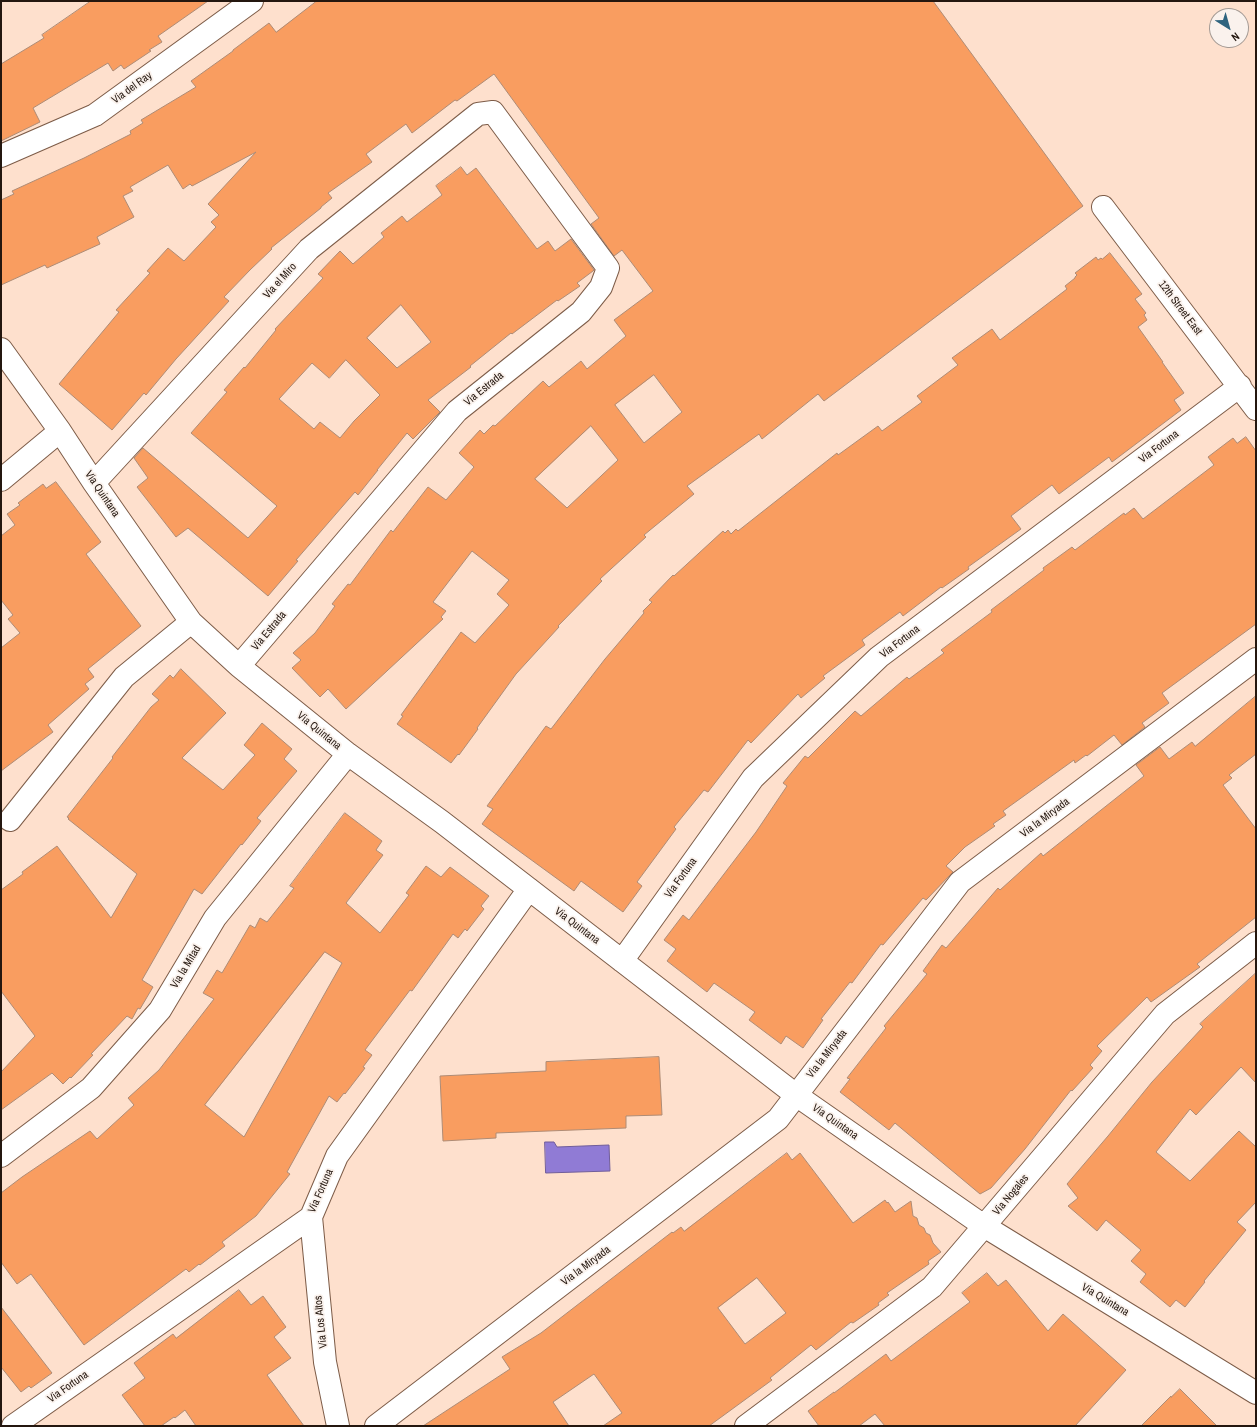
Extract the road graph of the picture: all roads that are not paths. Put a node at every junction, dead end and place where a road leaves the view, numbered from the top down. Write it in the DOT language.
graph roads {
  1 [pos="252,1"];
  2 [pos="493,112"];
  3 [pos="1,156"];
  4 [pos="1103,207"];
  5 [pos="1,349"];
  6 [pos="1240,386"];
  7 [pos="1256,409"];
  8 [pos="60,431"];
  9 [pos="1,480"];
  10 [pos="94,484"];
  11 [pos="191,622"];
  12 [pos="1256,659"];
  13 [pos="239,666"];
  14 [pos="348,754"];
  15 [pos="10,820"];
  16 [pos="528,889"];
  17 [pos="1256,943"];
  18 [pos="622,961"];
  19 [pos="796,1095"];
  20 [pos="1,1156"];
  21 [pos="311,1217"];
  22 [pos="984,1226"];
  23 [pos="1256,1393"];
  24 [pos="13,1426"];
  25 [pos="338,1426"];
  26 [pos="376,1426"];
  27 [pos="746,1426"];
  1 -- 3 [label="street, Via del Ray"];
  2 -- 10 [label="street, Via el Miro"];
  2 -- 13 [label="street, Via Estrada"];
  4 -- 6 [label="street, 12th Street East"];
  5 -- 8 [label="street, Via Quintana"];
  6 -- 7 [label="street, 12th Street East"];
  6 -- 18 [label="street, Via Fortuna"];
  8 -- 9 [label="street"];
  8 -- 10 [label="street, Via Quintana"];
  10 -- 11 [label="street, Via Quintana"];
  11 -- 13 [label="street, Via Quintana"];
  11 -- 15 [label="street"];
  12 -- 19 [label="street, Via la Miryada"];
  13 -- 14 [label="street, Via Quintana"];
  14 -- 16 [label="street, Via Quintana"];
  14 -- 20 [label="street, Via la Mitad"];
  16 -- 18 [label="street, Via Quintana"];
  16 -- 21 [label="street, Via Fortuna"];
  17 -- 22 [label="street, Via Nogales"];
  18 -- 19 [label="street, Via Quintana"];
  19 -- 22 [label="street, Via Quintana"];
  19 -- 26 [label="street, Via la Miryada"];
  21 -- 24 [label="street, Via Fortuna"];
  21 -- 25 [label="street, Via Los Altos"];
  22 -- 23 [label="street, Via Quintana"];
  22 -- 27 [label="street, Via Nogales"];
}
